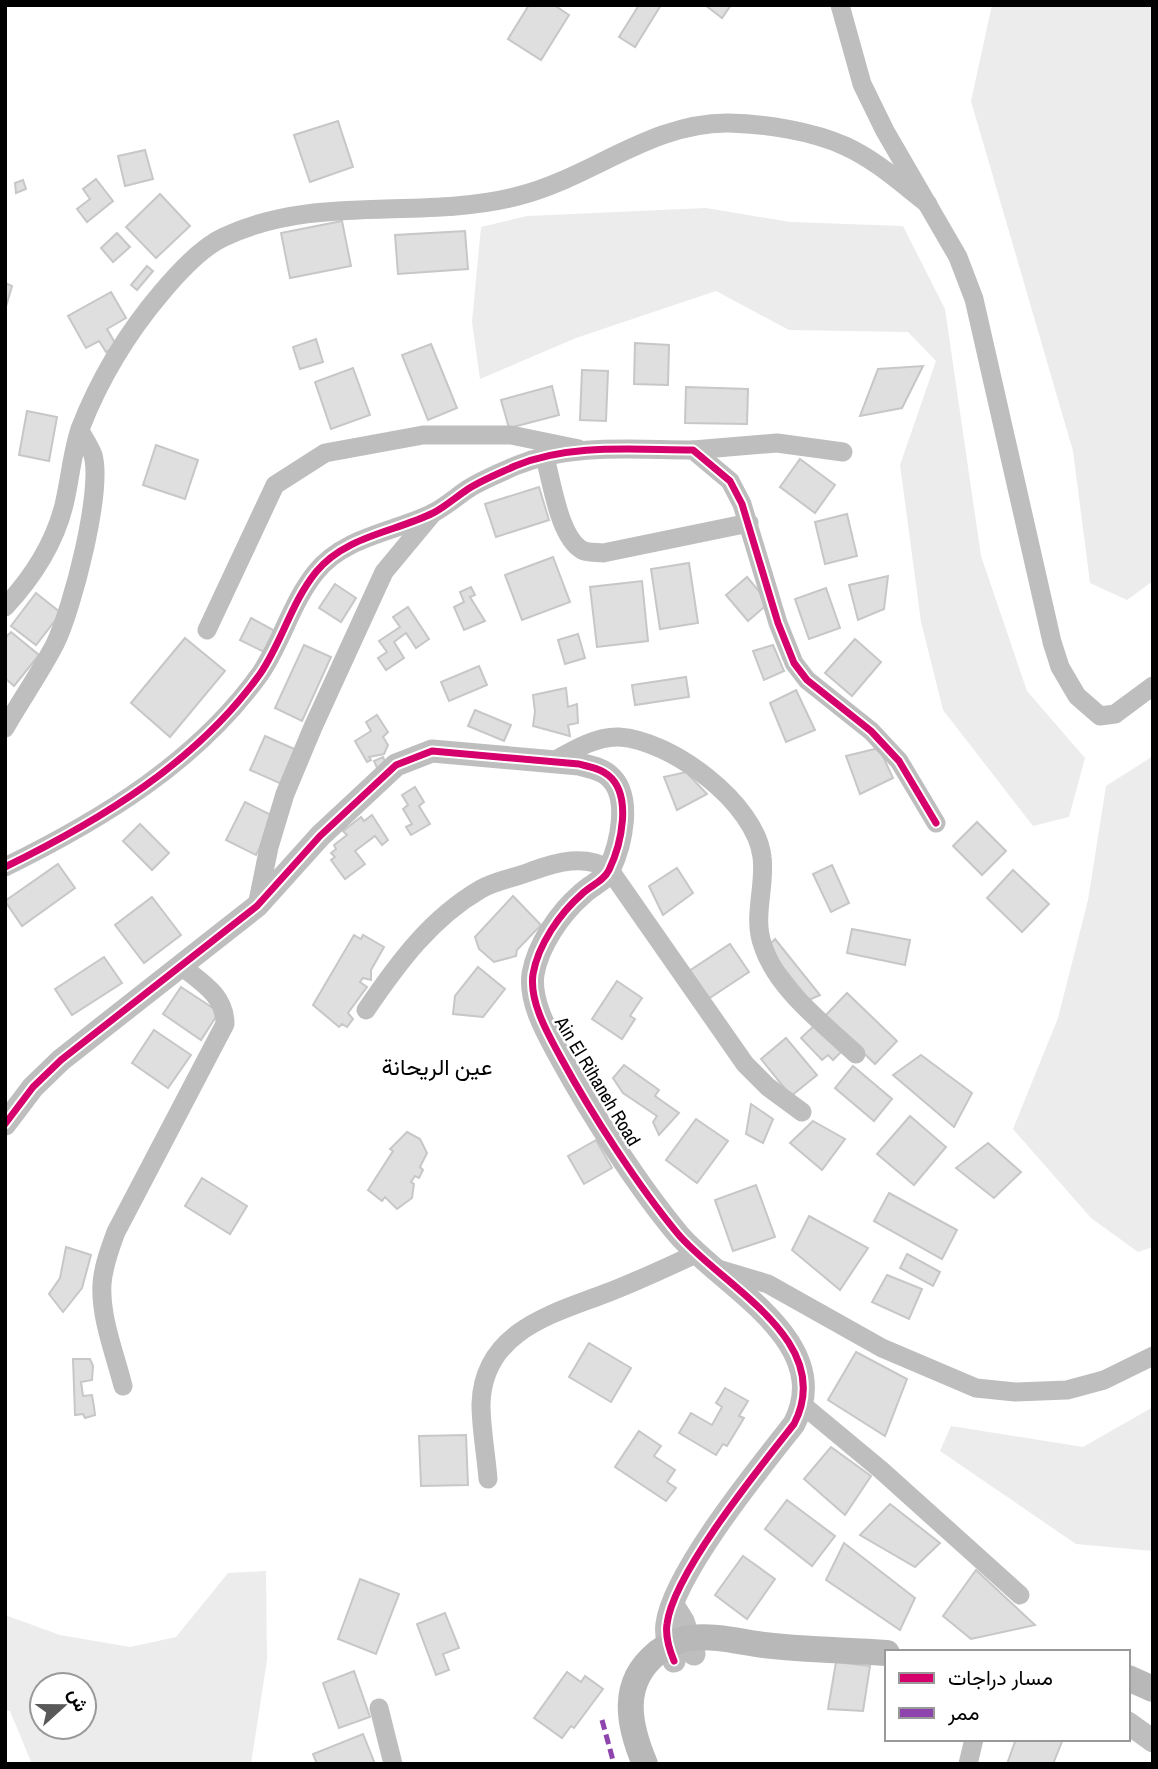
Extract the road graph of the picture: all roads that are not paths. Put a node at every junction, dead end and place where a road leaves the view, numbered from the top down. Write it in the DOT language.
graph roads {
  1 [pos="840,5"];
  2 [pos="928,204"];
  3 [pos="80,431"];
  4 [pos="583,450"];
  5 [pos="693,450"];
  6 [pos="843,452"];
  7 [pos="545,458"];
  8 [pos="434,512"];
  9 [pos="749,523"];
  10 [pos="5,607"];
  11 [pos="207,630"];
  12 [pos="1153,686"];
  13 [pos="5,728"];
  14 [pos="550,762"];
  15 [pos="936,824"];
  16 [pos="5,867"];
  17 [pos="600,878"];
  18 [pos="257,906"];
  19 [pos="180,965"];
  20 [pos="366,1010"];
  21 [pos="856,1054"];
  22 [pos="802,1111"];
  23 [pos="5,1124"];
  24 [pos="706,1261"];
  25 [pos="1153,1356"];
  26 [pos="123,1386"];
  27 [pos="804,1406"];
  28 [pos="488,1479"];
  29 [pos="1020,1595"];
  30 [pos="681,1649"];
  31 [pos="885,1653"];
  32 [pos="1130,1679"];
  33 [pos="1153,1689"];
  34 [pos="379,1708"];
  35 [pos="1130,1724"];
  36 [pos="974,1741"];
  37 [pos="1153,1741"];
  38 [pos="393,1764"];
  39 [pos="645,1764"];
  40 [pos="968,1764"];
  1 -- 2 [label="street"];
  2 -- 3 [label="street"];
  2 -- 12 [label="street"];
  3 -- 10 [label="street"];
  3 -- 13 [label="street"];
  4 -- 5 [label="street"];
  4 -- 7 [label="street"];
  4 -- 11 [label="street"];
  5 -- 6 [label="street"];
  5 -- 9 [label="street"];
  7 -- 8 [label="street"];
  7 -- 9 [label="street"];
  8 -- 16 [label="street"];
  8 -- 18 [label="street"];
  9 -- 15 [label="street"];
  14 -- 17 [label="street, Ain El Rihaneh Road"];
  14 -- 18 [label="street, Ain El Rihaneh Road"];
  14 -- 21 [label="street"];
  17 -- 20 [label="street"];
  17 -- 22 [label="street"];
  17 -- 24 [label="street, Ain El Rihaneh Road"];
  18 -- 19 [label="street, Ain El Rihaneh Road"];
  19 -- 23 [label="street, Ain El Rihaneh Road"];
  19 -- 26 [label="street"];
  24 -- 25 [label="street"];
  24 -- 27 [label="street, Ain El Rihaneh Road"];
  24 -- 28 [label="street"];
  27 -- 29 [label="street"];
  27 -- 30 [label="street"];
  30 -- 31 [label="main road"];
  30 -- 39 [label="main road"];
  32 -- 33 [label="main road"];
  34 -- 38 [label="street"];
  35 -- 37 [label="street"];
  36 -- 40 [label="street"];
}
